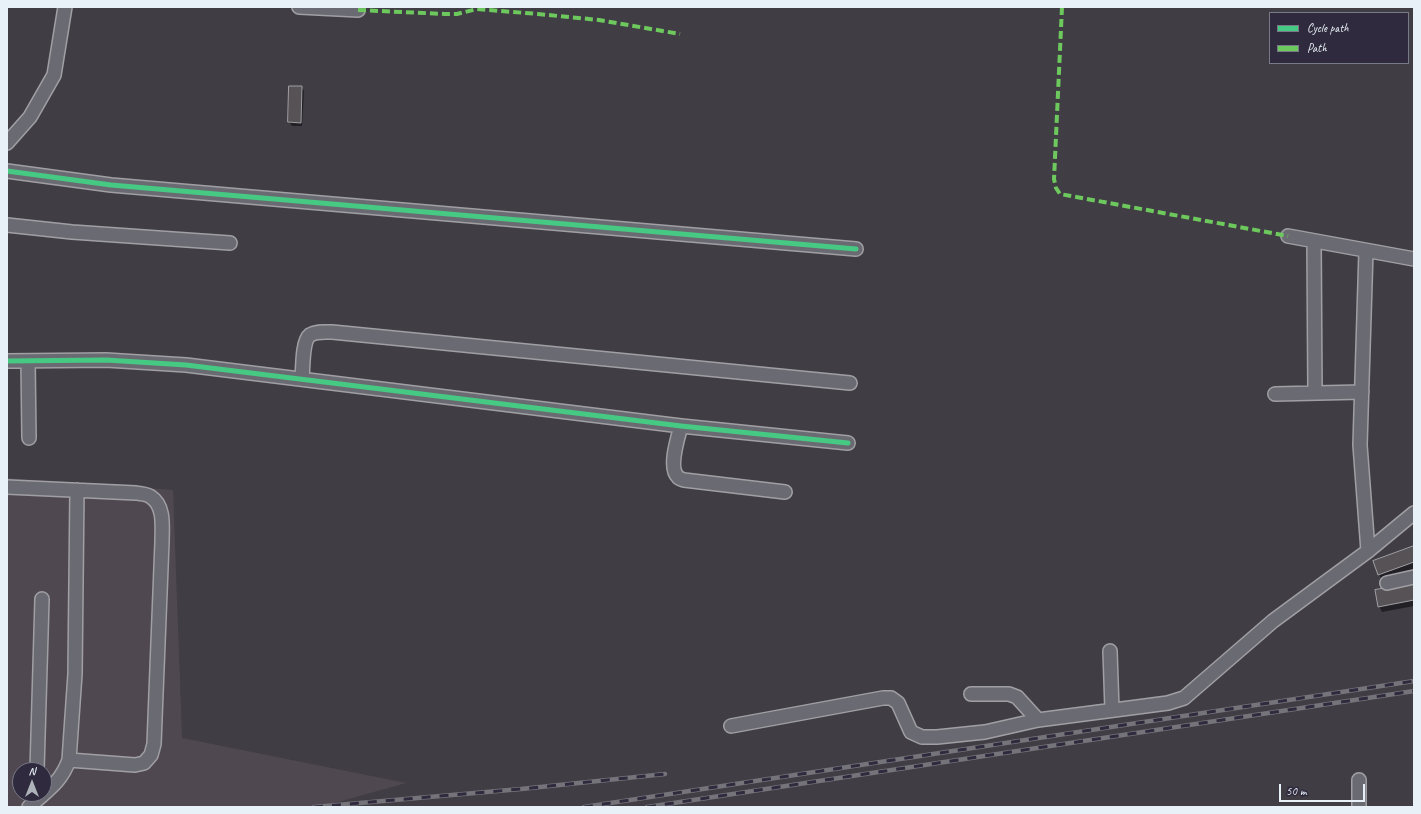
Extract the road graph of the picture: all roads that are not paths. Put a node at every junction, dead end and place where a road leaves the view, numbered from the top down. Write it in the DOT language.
graph roads {
  1 [pos="65,7"];
  2 [pos="299,7"];
  3 [pos="358,10"];
  4 [pos="7,143"];
  5 [pos="7,171"];
  6 [pos="7,226"];
  7 [pos="1288,236"];
  8 [pos="1314,241"];
  9 [pos="230,243"];
  10 [pos="856,249"];
  11 [pos="1366,250"];
  12 [pos="1414,259"];
  13 [pos="7,361"];
  14 [pos="28,361"];
  15 [pos="302,379"];
  16 [pos="850,383"];
  17 [pos="1362,392"];
  18 [pos="1315,393"];
  19 [pos="1275,394"];
  20 [pos="681,426"];
  21 [pos="29,438"];
  22 [pos="848,443"];
  23 [pos="7,487"];
  24 [pos="77,490"];
  25 [pos="785,492"];
  26 [pos="1414,513"];
  27 [pos="1368,551"];
  28 [pos="1414,577"];
  29 [pos="1387,583"];
  30 [pos="42,599"];
  31 [pos="1110,651"];
  32 [pos="971,694"];
  33 [pos="1112,710"];
  34 [pos="1038,720"];
  35 [pos="731,726"];
  36 [pos="69,760"];
  37 [pos="37,762"];
  38 [pos="1359,780"];
  39 [pos="52,787"];
  40 [pos="1360,807"];
  1 -- 4 [label="street"];
  2 -- 3 [label="street"];
  5 -- 10 [label="street"];
  6 -- 9 [label="street"];
  7 -- 8 [label="street"];
  8 -- 11 [label="street"];
  8 -- 18 [label="street"];
  11 -- 12 [label="street"];
  11 -- 17 [label="street"];
  13 -- 14 [label="street"];
  14 -- 15 [label="street"];
  14 -- 21 [label="street"];
  15 -- 16 [label="street"];
  15 -- 20 [label="street"];
  17 -- 18 [label="street"];
  17 -- 27 [label="street"];
  18 -- 19 [label="street"];
  20 -- 22 [label="street"];
  20 -- 25 [label="street"];
  23 -- 24 [label="street"];
  24 -- 36 [label="street"];
  24 -- 36 [label="street"];
  26 -- 27 [label="street"];
  27 -- 33 [label="street"];
  28 -- 29 [label="street"];
  30 -- 37 [label="street"];
  31 -- 33 [label="street"];
  32 -- 34 [label="street"];
  33 -- 34 [label="street"];
  34 -- 35 [label="street"];
  36 -- 39 [label="street"];
  38 -- 40 [label="street"];
}
